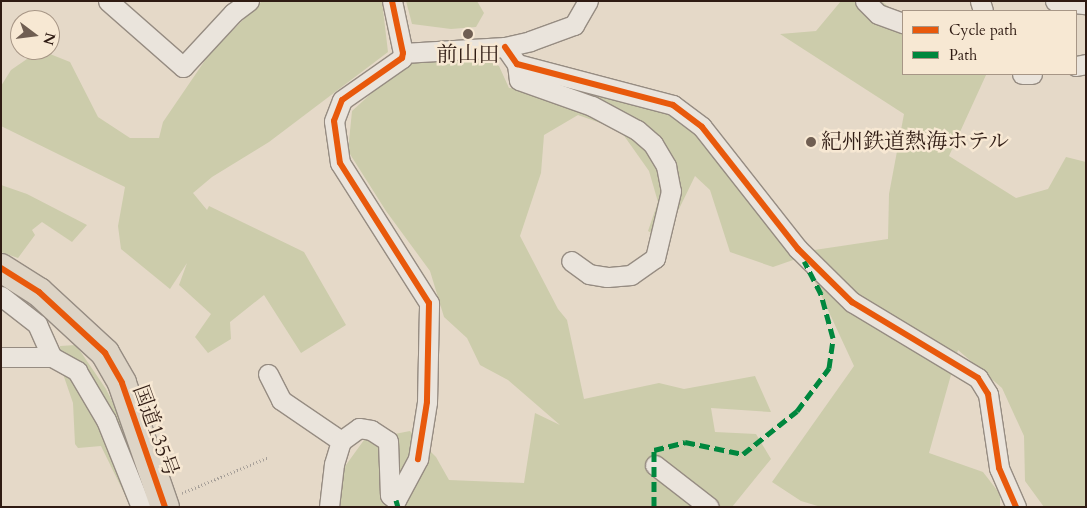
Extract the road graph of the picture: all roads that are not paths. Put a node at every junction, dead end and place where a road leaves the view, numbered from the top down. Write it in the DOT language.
graph roads {
  1 [pos="108,1"];
  2 [pos="249,1"];
  3 [pos="392,1"];
  4 [pos="588,1"];
  5 [pos="865,1"];
  6 [pos="1055,1"];
  7 [pos="1086,4"];
  8 [pos="902,23"];
  9 [pos="505,47"];
  10 [pos="403,53"];
  11 [pos="516,64"];
  12 [pos="571,261"];
  13 [pos="1,268"];
  14 [pos="1,296"];
  15 [pos="1,357"];
  16 [pos="52,357"];
  17 [pos="268,374"];
  18 [pos="341,441"];
  19 [pos="655,465"];
  20 [pos="156,505"];
  21 [pos="329,507"];
  22 [pos="709,507"];
  23 [pos="1016,507"];
  1 -- 2 [label="street"];
  3 -- 10 [label="street"];
  4 -- 9 [label="street"];
  5 -- 8 [label="street"];
  6 -- 7 [label="street"];
  9 -- 10 [label="street"];
  9 -- 11 [label="street"];
  10 -- 18 [label="street"];
  11 -- 12 [label="street"];
  11 -- 23 [label="street"];
  13 -- 20 [label="highway, 国道135号"];
  14 -- 16 [label="street"];
  15 -- 16 [label="street"];
  16 -- 20 [label="street"];
  17 -- 18 [label="street"];
  18 -- 21 [label="street"];
  19 -- 22 [label="street"];
}
